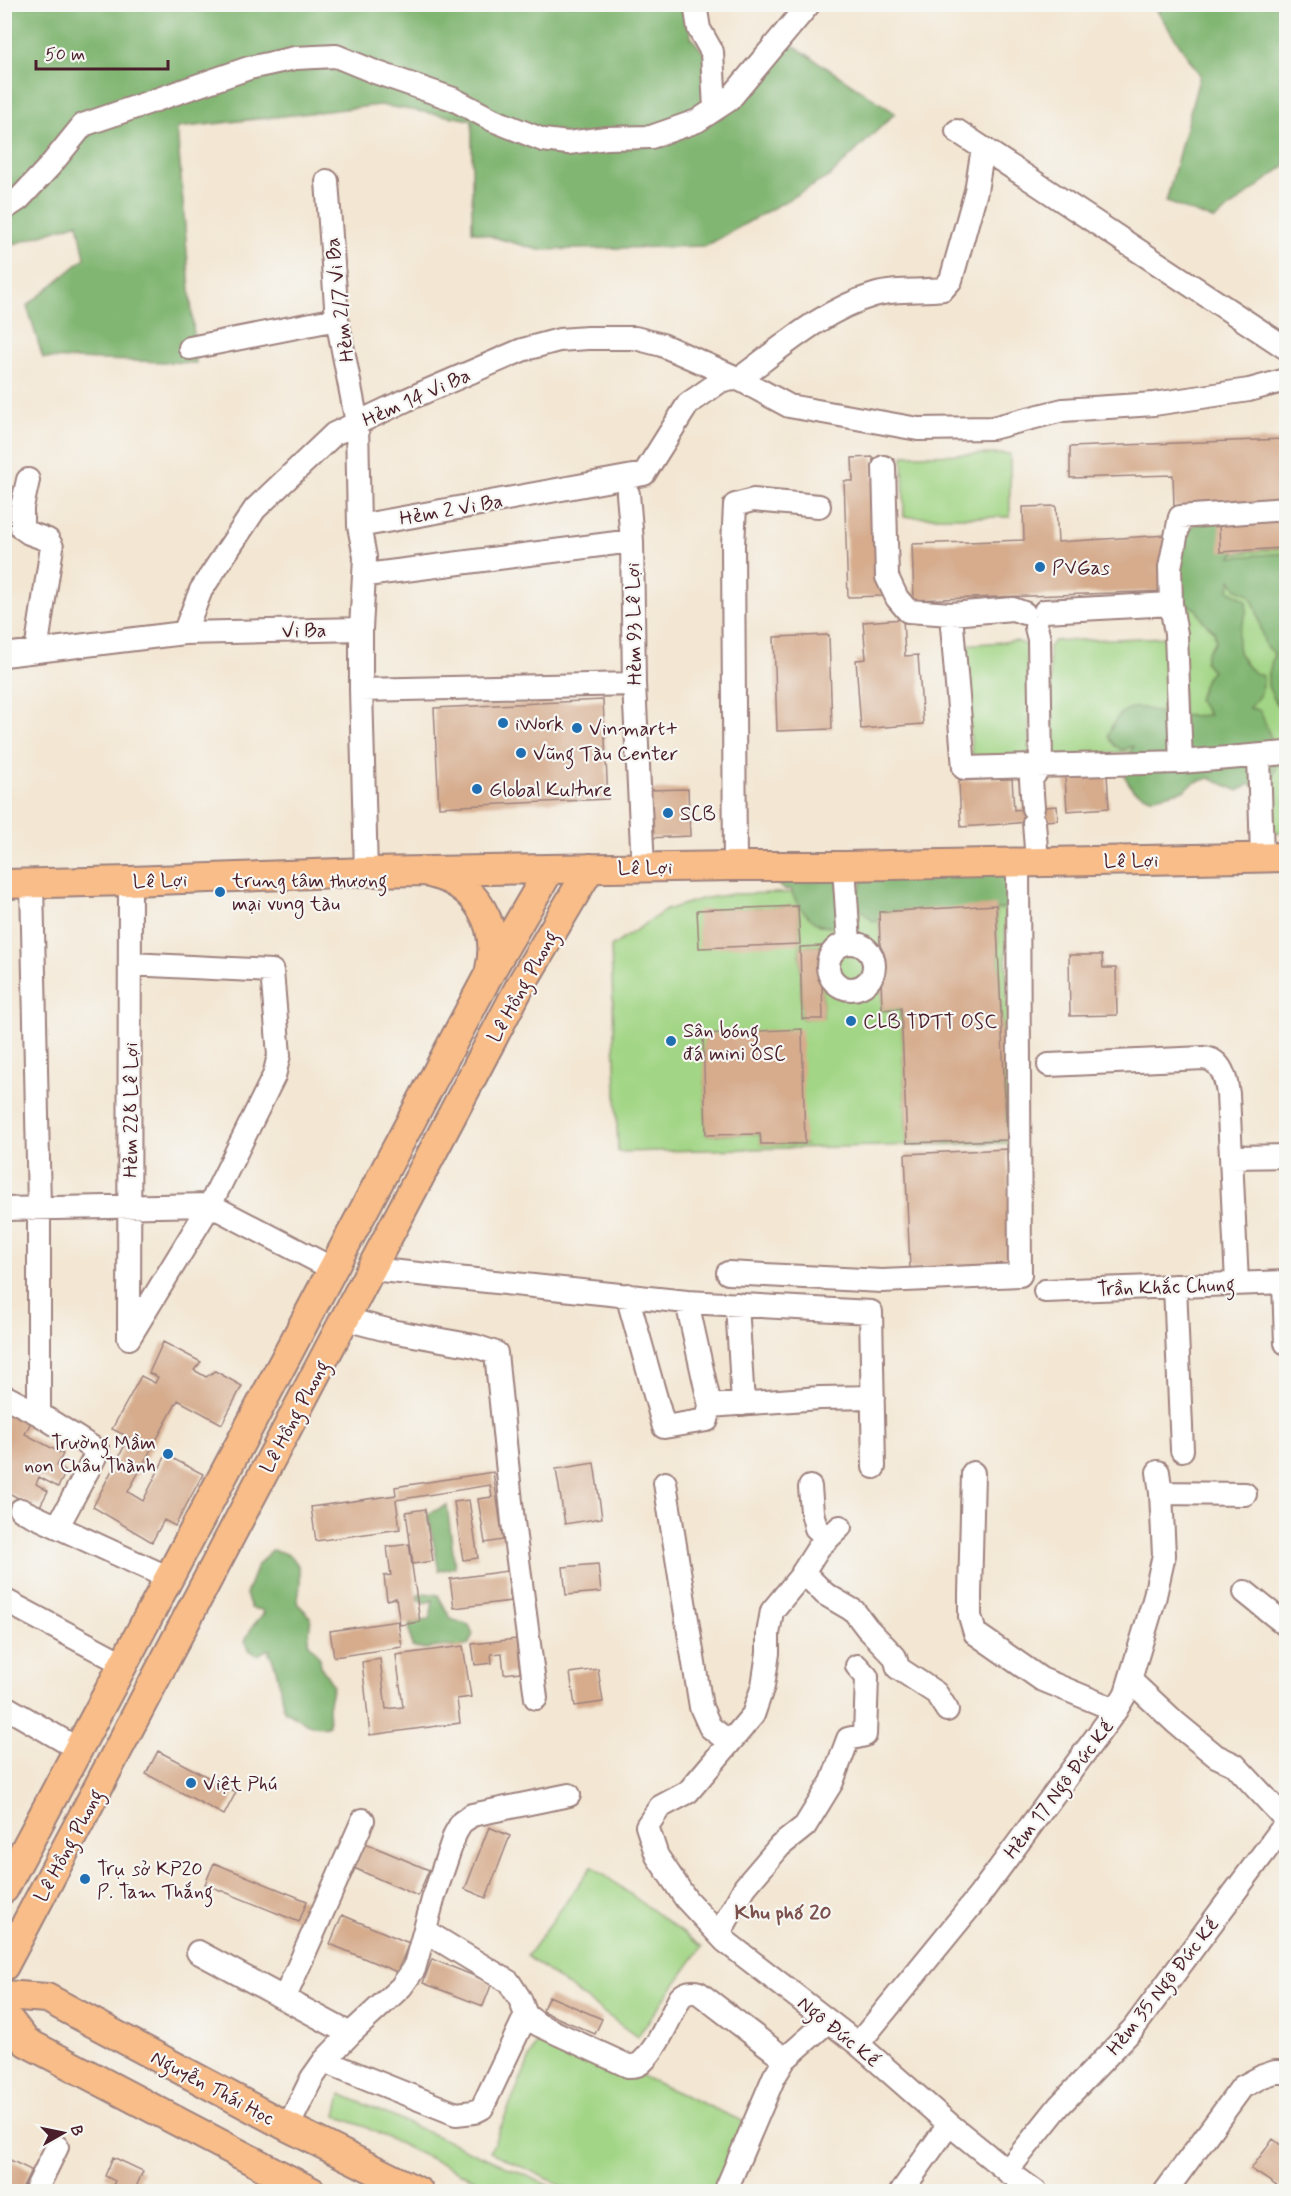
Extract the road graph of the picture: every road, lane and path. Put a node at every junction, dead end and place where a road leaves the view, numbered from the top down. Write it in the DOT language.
graph roads {
  1 [pos="695,4"];
  2 [pos="809,4"];
  3 [pos="715,109"];
  4 [pos="957,131"];
  5 [pos="983,148"];
  6 [pos="327,181"];
  7 [pos="4,209"];
  8 [pos="337,319"];
  9 [pos="190,348"];
  10 [pos="1287,348"];
  11 [pos="739,379"];
  12 [pos="1287,380"];
  13 [pos="357,423"];
  14 [pos="884,467"];
  15 [pos="28,480"];
  16 [pos="628,494"];
  17 [pos="819,506"];
  18 [pos="1287,509"];
  19 [pos="359,526"];
  20 [pos="632,541"];
  21 [pos="366,575"];
  22 [pos="1171,604"];
  23 [pos="951,614"];
  24 [pos="1035,617"];
  25 [pos="361,629"];
  26 [pos="184,633"];
  27 [pos="36,651"];
  28 [pos="4,655"];
  29 [pos="634,684"];
  30 [pos="361,690"];
  31 [pos="1287,753"];
  32 [pos="1259,756"];
  33 [pos="1181,762"];
  34 [pos="1041,766"];
  35 [pos="1274,857"];
  36 [pos="1028,862"];
  37 [pos="735,866"];
  38 [pos="844,866"];
  39 [pos="643,867"];
  40 [pos="590,868"];
  41 [pos="550,869"];
  42 [pos="416,871"];
  43 [pos="366,872"];
  44 [pos="130,881"];
  45 [pos="18,883"];
  46 [pos="511,936"];
  47 [pos="849,943"];
  48 [pos="539,955"];
  49 [pos="130,964"];
  50 [pos="489,974"];
  51 [pos="1049,1065"];
  52 [pos="1287,1156"];
  53 [pos="1231,1157"];
  54 [pos="130,1205"];
  55 [pos="210,1205"];
  56 [pos="39,1207"];
  57 [pos="4,1209"];
  58 [pos="333,1269"];
  59 [pos="728,1273"];
  60 [pos="367,1277"];
  61 [pos="1285,1282"];
  62 [pos="1237,1283"];
  63 [pos="1175,1286"];
  64 [pos="1045,1291"];
  65 [pos="627,1295"];
  66 [pos="687,1302"];
  67 [pos="737,1304"];
  68 [pos="345,1319"];
  69 [pos="1287,1343"];
  70 [pos="4,1396"];
  71 [pos="873,1397"];
  72 [pos="743,1404"];
  73 [pos="710,1406"];
  74 [pos="39,1414"];
  75 [pos="1182,1450"];
  76 [pos="874,1467"];
  77 [pos="974,1473"];
  78 [pos="665,1483"];
  79 [pos="810,1487"];
  80 [pos="1245,1494"];
  81 [pos="21,1510"];
  82 [pos="58,1526"];
  83 [pos="803,1572"];
  84 [pos="165,1586"];
  85 [pos="1245,1592"];
  86 [pos="4,1600"];
  87 [pos="192,1609"];
  88 [pos="1287,1625"];
  89 [pos="124,1664"];
  90 [pos="856,1666"];
  91 [pos="1130,1680"];
  92 [pos="536,1698"];
  93 [pos="4,1706"];
  94 [pos="947,1710"];
  95 [pos="1116,1710"];
  96 [pos="729,1742"];
  97 [pos="78,1749"];
  98 [pos="569,1795"];
  99 [pos="363,1820"];
  100 [pos="1287,1821"];
  101 [pos="6,1884"];
  102 [pos="425,1931"];
  103 [pos="719,1934"];
  104 [pos="8,1951"];
  105 [pos="198,1952"];
  106 [pos="4,1995"];
  107 [pos="285,1997"];
  108 [pos="4,2014"];
  109 [pos="525,2015"];
  110 [pos="828,2020"];
  111 [pos="350,2034"];
  112 [pos="858,2044"];
  113 [pos="784,2059"];
  114 [pos="324,2061"];
  115 [pos="1287,2072"];
  116 [pos="949,2124"];
  117 [pos="288,2127"];
  118 [pos="57,2147"];
  119 [pos="1007,2171"];
  120 [pos="383,2183"];
  121 [pos="35,2192"];
  122 [pos="312,2192"];
  123 [pos="419,2192"];
  124 [pos="725,2192"];
  125 [pos="901,2192"];
  126 [pos="1036,2192"];
  127 [pos="1165,2192"];
  1 -- 3 [label="street"];
  2 -- 3 [label="street"];
  3 -- 7 [label="street"];
  4 -- 5 [label="street"];
  5 -- 10 [label="street"];
  5 -- 11 [label="street"];
  6 -- 8 [label="street, Hẻm 2/7 Vi Ba"];
  8 -- 9 [label="street"];
  8 -- 13 [label="street, Hẻm 2/7 Vi Ba"];
  11 -- 12 [label="street, Hẻm 14 Vi Ba"];
  11 -- 13 [label="street, Hẻm 14 Vi Ba"];
  11 -- 19 [label="street, Hẻm 2 Vi Ba"];
  13 -- 19 [label="street, Hẻm 2/7 Vi Ba"];
  13 -- 26 [label="street, Hẻm 14 Vi Ba"];
  14 -- 23 [label="street"];
  15 -- 27 [label="street"];
  16 -- 20 [label="street"];
  17 -- 37 [label="street"];
  18 -- 22 [label="street"];
  19 -- 21 [label="street"];
  20 -- 21 [label="street, Hẻm 93 Lê Lợi"];
  20 -- 29 [label="street, Hẻm 93 Lê Lợi"];
  21 -- 25 [label="street"];
  22 -- 24 [label="street"];
  22 -- 33 [label="street"];
  23 -- 24 [label="street"];
  23 -- 34 [label="street"];
  24 -- 34 [label="street"];
  25 -- 26 [label="street, Vi Ba"];
  25 -- 30 [label="street"];
  26 -- 27 [label="street, Vi Ba"];
  27 -- 28 [label="street, Vi Ba"];
  29 -- 30 [label="street"];
  29 -- 39 [label="street, Hẻm 93 Lê Lợi"];
  30 -- 43 [label="street"];
  31 -- 32 [label="street"];
  32 -- 33 [label="street"];
  32 -- 35 [label="street"];
  33 -- 34 [label="street"];
  34 -- 36 [label="street"];
  35 -- 36 [label="main road, Lê Lợi"];
  36 -- 38 [label="main road, Lê Lợi"];
  36 -- 59 [label="street"];
  37 -- 38 [label="main road, Lê Lợi"];
  37 -- 39 [label="main road, Lê Lợi"];
  38 -- 47 [label="street"];
  39 -- 40 [label="main road, Lê Lợi"];
  40 -- 41 [label="main road, Lê Lợi"];
  40 -- 48 [label="main road, Lê Hồng Phong"];
  41 -- 42 [label="main road, Lê Lợi"];
  41 -- 46 [label="main road, Lê Hồng Phong"];
  42 -- 43 [label="main road, Lê Lợi"];
  42 -- 50 [label="main road"];
  43 -- 44 [label="main road, Lê Lợi"];
  44 -- 45 [label="main road, Lê Lợi"];
  44 -- 49 [label="street, Hẻm 228 Lê Lợi"];
  45 -- 56 [label="street"];
  46 -- 48 [label="main road"];
  46 -- 50 [label="main road, Lê Hồng Phong"];
  48 -- 60 [label="main road, Lê Hồng Phong"];
  49 -- 54 [label="street, Hẻm 228 Lê Lợi"];
  49 -- 55 [label="street"];
  50 -- 58 [label="main road, Lê Hồng Phong"];
  51 -- 53 [label="street"];
  52 -- 53 [label="street"];
  53 -- 62 [label="street"];
  54 -- 55 [label="street"];
  54 -- 55 [label="street, Hẻm 228 Lê Lợi"];
  54 -- 56 [label="street"];
  55 -- 58 [label="street"];
  56 -- 57 [label="street"];
  56 -- 74 [label="street"];
  58 -- 60 [label="main road"];
  58 -- 84 [label="main road, Lê Hồng Phong"];
  60 -- 65 [label="street"];
  60 -- 68 [label="main road, Lê Hồng Phong"];
  61 -- 62 [label="street, Trần Khắc Chung"];
  61 -- 69 [label="street"];
  62 -- 63 [label="street, Trần Khắc Chung"];
  63 -- 64 [label="street, Trần Khắc Chung"];
  63 -- 75 [label="street"];
  65 -- 66 [label="street"];
  65 -- 73 [label="street"];
  66 -- 67 [label="street"];
  66 -- 73 [label="street"];
  67 -- 71 [label="street"];
  67 -- 72 [label="street"];
  68 -- 87 [label="main road, Lê Hồng Phong"];
  68 -- 92 [label="street"];
  70 -- 74 [label="street"];
  71 -- 72 [label="street"];
  71 -- 76 [label="street"];
  72 -- 73 [label="street"];
  74 -- 82 [label="street"];
  77 -- 95 [label="street"];
  78 -- 96 [label="street"];
  79 -- 83 [label="street"];
  80 -- 91 [label="street, Hẻm 17 Ngô Đức Kế"];
  81 -- 82 [label="street"];
  82 -- 84 [label="street"];
  83 -- 94 [label="street"];
  83 -- 96 [label="street"];
  84 -- 87 [label="main road"];
  84 -- 89 [label="main road, Lê Hồng Phong"];
  85 -- 88 [label="street"];
  86 -- 89 [label="street"];
  87 -- 104 [label="main road, Lê Hồng Phong"];
  89 -- 97 [label="main road, Lê Hồng Phong"];
  90 -- 103 [label="street"];
  91 -- 95 [label="street, Hẻm 17 Ngô Đức Kế"];
  91 -- 100 [label="street"];
  93 -- 97 [label="street"];
  95 -- 112 [label="street, Hẻm 17 Ngô Đức Kế"];
  96 -- 103 [label="street, Ngô Đức Kế"];
  97 -- 101 [label="main road, Lê Hồng Phong"];
  98 -- 102 [label="street"];
  99 -- 107 [label="street"];
  100 -- 119 [label="street, Hẻm 35 Ngô Đức Kế"];
  102 -- 109 [label="street"];
  102 -- 111 [label="street"];
  103 -- 110 [label="street, Ngô Đức Kế"];
  105 -- 107 [label="street"];
  106 -- 117 [label="main road, Nguyễn Thái Học"];
  107 -- 111 [label="street"];
  108 -- 122 [label="main road"];
  109 -- 113 [label="street"];
  109 -- 114 [label="street"];
  110 -- 112 [label="street, Ngô Đức Kế"];
  110 -- 113 [label="street"];
  111 -- 114 [label="street"];
  112 -- 116 [label="street, Ngô Đức Kế"];
  113 -- 124 [label="street"];
  114 -- 117 [label="street"];
  115 -- 127 [label="street"];
  116 -- 119 [label="street, Ngô Đức Kế"];
  116 -- 125 [label="street"];
  117 -- 120 [label="main road, Nguyễn Thái Học"];
  118 -- 121 [label="street"];
  119 -- 126 [label="street, Ngô Đức Kế"];
  120 -- 123 [label="main road, Nguyễn Thái Học"];
}
